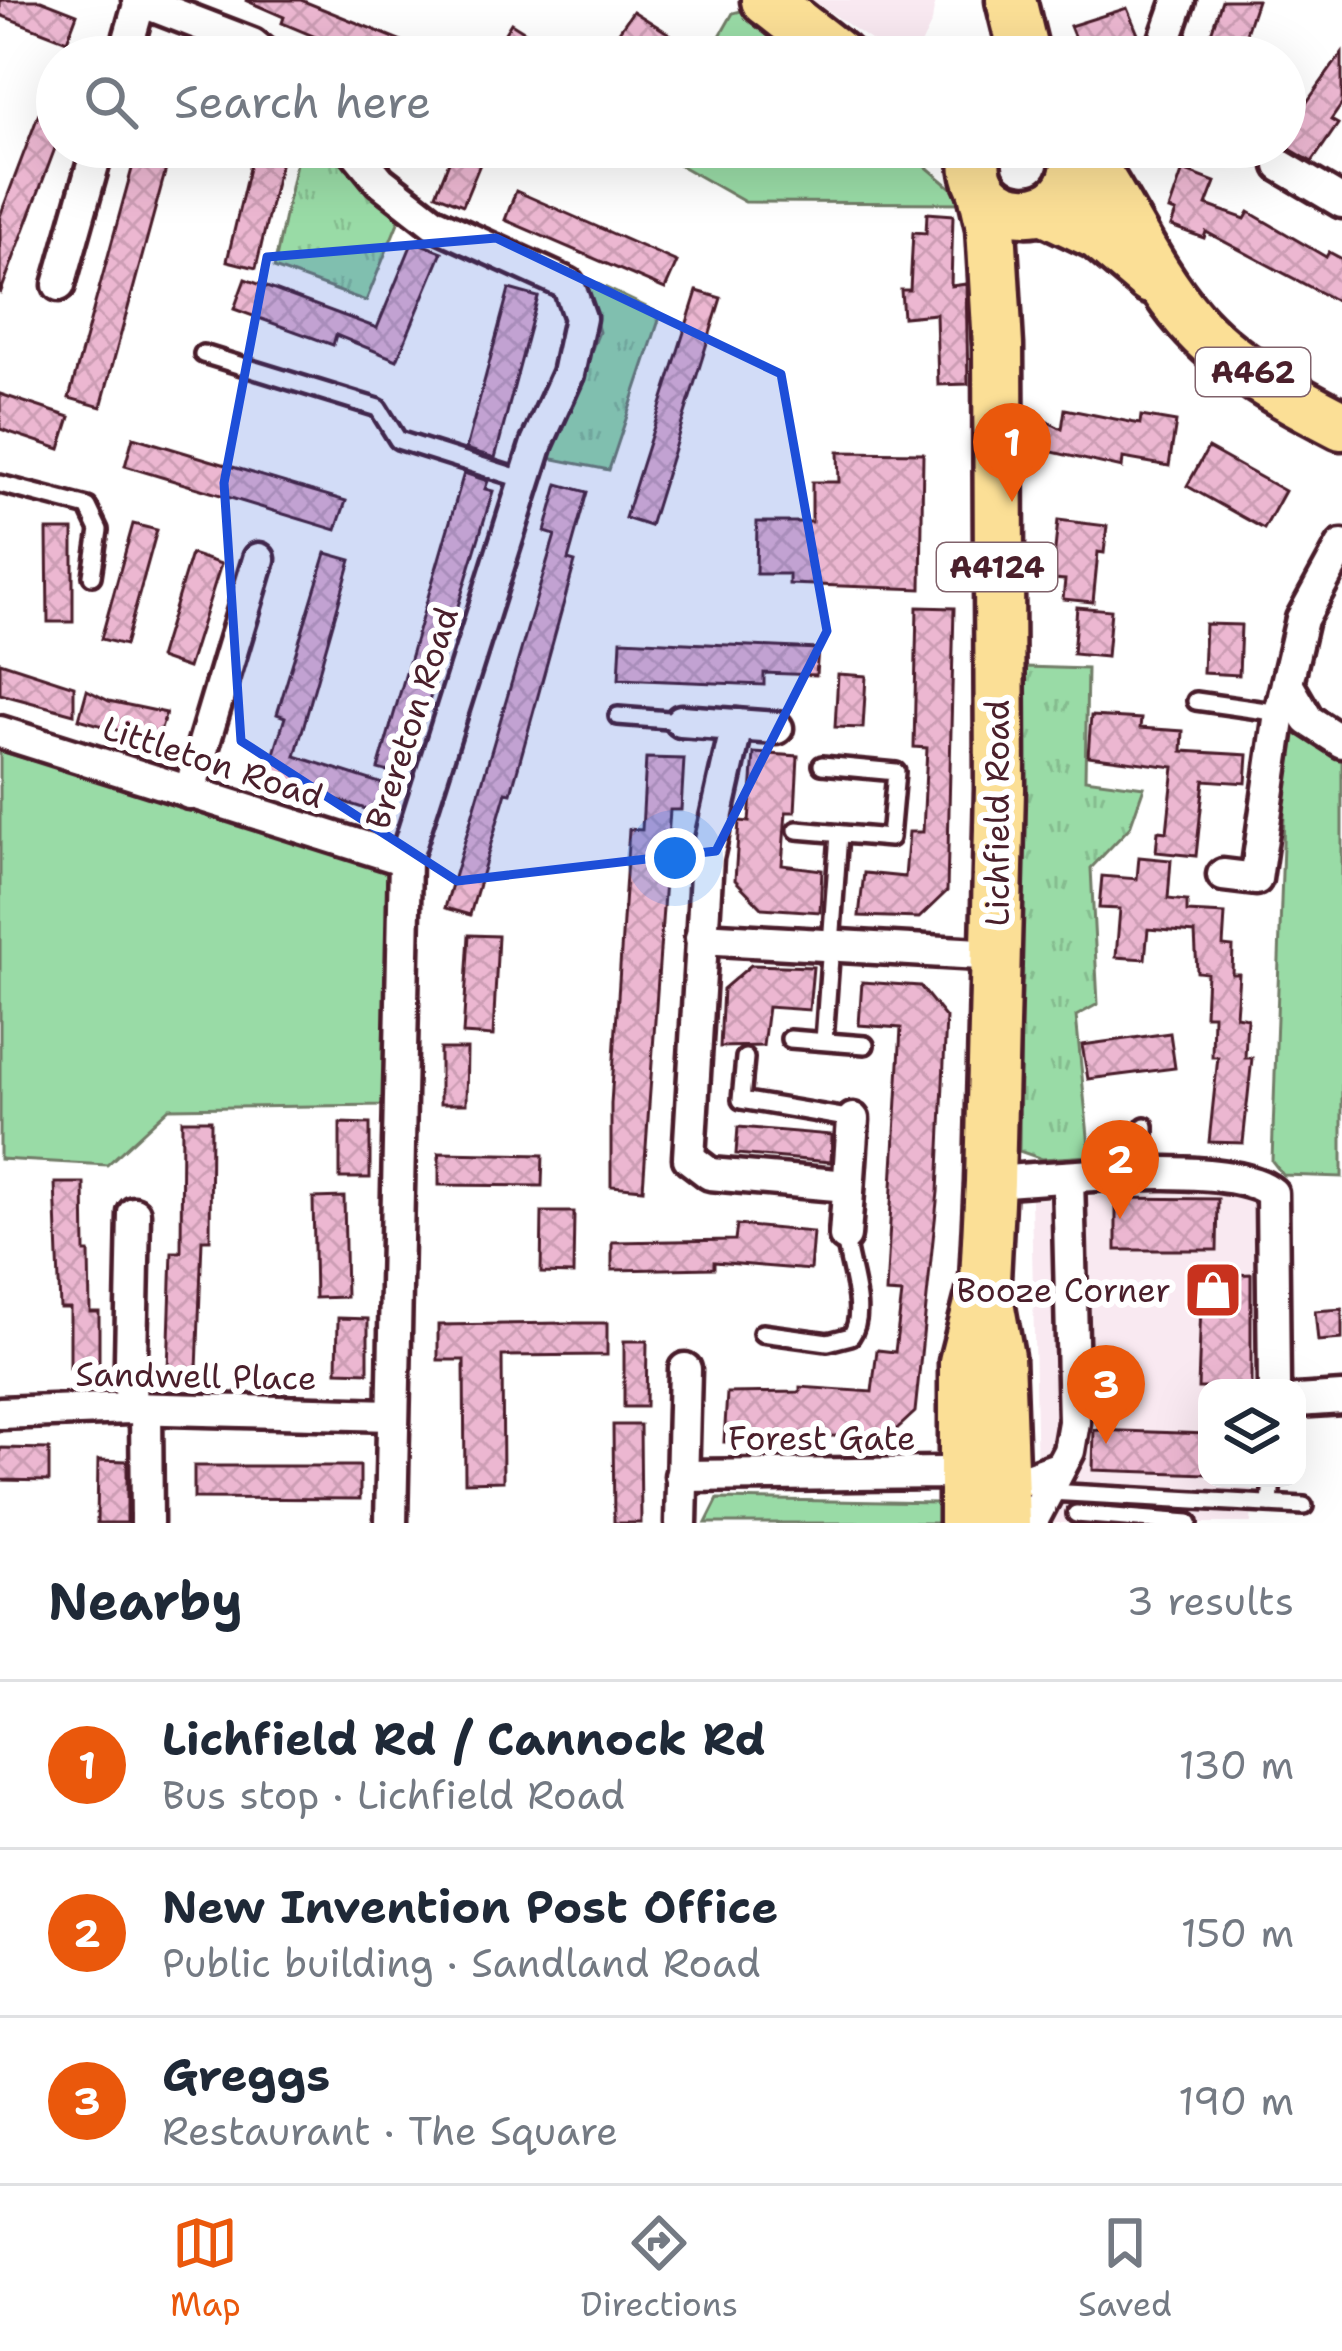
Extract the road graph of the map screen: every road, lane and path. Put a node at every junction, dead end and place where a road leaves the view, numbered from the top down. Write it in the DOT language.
graph roads {
  1 [pos="139,0"];
  2 [pos="766,0"];
  3 [pos="1007,0"];
  4 [pos="1179,0"];
  5 [pos="130,36"];
  6 [pos="231,36"];
  7 [pos="813,36"];
  8 [pos="1002,36"];
  9 [pos="1018,36"];
  10 [pos="1166,36"];
  11 [pos="92,168"];
  12 [pos="369,168"];
  13 [pos="1075,168"];
  14 [pos="1092,168"];
  15 [pos="1285,168"];
  16 [pos="980,173"];
  17 [pos="1340,197"];
  18 [pos="1041,210"];
  19 [pos="59,285"];
  20 [pos="1175,302"];
  21 [pos="998,346"];
  22 [pos="203,354"];
  23 [pos="1342,425"];
  24 [pos="525,480"];
  25 [pos="0,484"];
  26 [pos="1342,547"];
  27 [pos="259,559"];
  28 [pos="92,576"];
  29 [pos="1284,698"];
  30 [pos="1196,701"];
  31 [pos="618,716"];
  32 [pos="681,721"];
  33 [pos="737,725"];
  34 [pos="777,728"];
  35 [pos="0,732"];
  36 [pos="1342,742"];
  37 [pos="822,765"];
  38 [pos="189,793"];
  39 [pos="797,830"];
  40 [pos="839,834"];
  41 [pos="405,860"];
  42 [pos="1223,875"];
  43 [pos="701,938"];
  44 [pos="832,944"];
  45 [pos="997,956"];
  46 [pos="790,1039"];
  47 [pos="824,1042"];
  48 [pos="866,1045"];
  49 [pos="745,1058"];
  50 [pos="853,1119"];
  51 [pos="1144,1126"];
  52 [pos="1145,1175"];
  53 [pos="1068,1177"];
  54 [pos="990,1182"];
  55 [pos="848,1186"];
  56 [pos="134,1213"];
  57 [pos="845,1236"];
  58 [pos="762,1333"];
  59 [pos="685,1369"];
  60 [pos="1274,1379"];
  61 [pos="1342,1398"];
  62 [pos="1306,1400"];
  63 [pos="138,1408"];
  64 [pos="0,1412"];
  65 [pos="391,1415"];
  66 [pos="681,1475"];
  67 [pos="1062,1484"];
  68 [pos="1271,1487"];
  69 [pos="990,1492"];
  70 [pos="1270,1504"];
  71 [pos="1304,1505"];
  72 [pos="1076,1519"];
  73 [pos="147,1523"];
  74 [pos="391,1523"];
  75 [pos="681,1523"];
  76 [pos="964,1523"];
  77 [pos="1031,1523"];
  78 [pos="1190,1523"];
  1 -- 5 [label="street"];
  1 -- 6 [label="street"];
  2 -- 7 [label="main road"];
  3 -- 8 [label="main road"];
  3 -- 9 [label="main road"];
  4 -- 10 [label="street"];
  11 -- 19 [label="street"];
  12 -- 24 [label="street, Brereton Road"];
  13 -- 18 [label="main road, Lichfield Road"];
  14 -- 20 [label="main road, A462"];
  15 -- 17 [label="street"];
  16 -- 18 [label="main road"];
  16 -- 21 [label="main road, Lichfield Road / A4124"];
  18 -- 20 [label="main road, A462"];
  18 -- 21 [label="main road, Lichfield Road / A4124"];
  20 -- 23 [label="main road, A462"];
  21 -- 45 [label="main road, Lichfield Road / A4124"];
  22 -- 24 [label="lane"];
  24 -- 41 [label="street, Brereton Road"];
  25 -- 28 [label="lane"];
  26 -- 29 [label="street"];
  27 -- 38 [label="street"];
  29 -- 30 [label="lane"];
  29 -- 36 [label="street"];
  29 -- 42 [label="street"];
  31 -- 32 [label="lane"];
  32 -- 33 [label="street"];
  33 -- 34 [label="street"];
  33 -- 43 [label="street"];
  35 -- 38 [label="street, Littleton Road"];
  37 -- 40 [label="lane"];
  38 -- 41 [label="street, Littleton Road"];
  39 -- 40 [label="lane"];
  40 -- 44 [label="lane"];
  41 -- 65 [label="street, Brereton Road"];
  43 -- 44 [label="street"];
  43 -- 55 [label="street"];
  44 -- 45 [label="street"];
  44 -- 47 [label="lane"];
  45 -- 54 [label="main road, Lichfield Road / A4124"];
  46 -- 47 [label="lane"];
  47 -- 48 [label="lane"];
  49 -- 50 [label="lane"];
  50 -- 55 [label="street"];
  51 -- 52 [label="lane"];
  52 -- 53 [label="street"];
  52 -- 60 [label="street"];
  53 -- 54 [label="street"];
  53 -- 67 [label="street"];
  54 -- 69 [label="main road, Lichfield Road / A4124"];
  55 -- 57 [label="street"];
  56 -- 63 [label="street"];
  57 -- 58 [label="lane"];
  59 -- 66 [label="street"];
  61 -- 62 [label="street"];
  63 -- 64 [label="street, Sandwell Place"];
  63 -- 65 [label="street, Sandwell Place"];
  63 -- 73 [label="street"];
  65 -- 74 [label="street, Brereton Road"];
  66 -- 69 [label="street, Forest Gate"];
  66 -- 75 [label="street"];
  67 -- 69 [label="street, Forest Gate"];
  67 -- 70 [label="lane"];
  67 -- 72 [label="lane"];
  67 -- 77 [label="street"];
  68 -- 70 [label="lane"];
  69 -- 76 [label="main road, Lichfield Road / A4124"];
  70 -- 71 [label="lane"];
  72 -- 78 [label="lane"];
}
